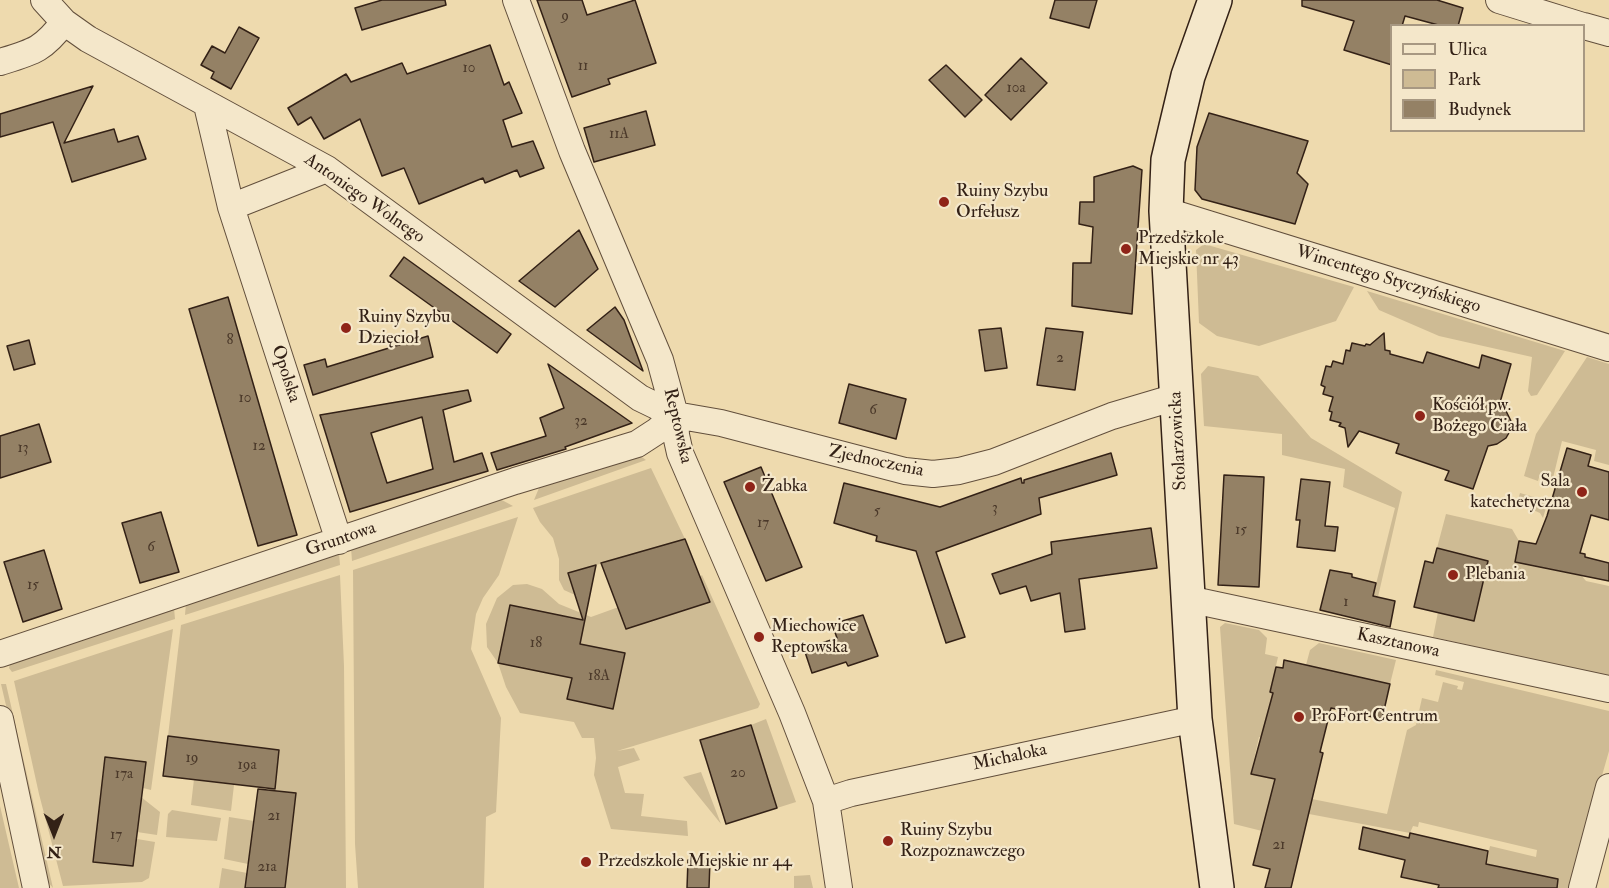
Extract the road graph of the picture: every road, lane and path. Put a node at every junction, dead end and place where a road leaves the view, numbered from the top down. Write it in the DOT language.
graph roads {
  1 [pos="44,0"];
  2 [pos="516,0"];
  3 [pos="1215,0"];
  4 [pos="1499,0"];
  5 [pos="64,22"];
  6 [pos="1577,24"];
  7 [pos="1585,27"];
  8 [pos="1609,33"];
  9 [pos="0,63"];
  10 [pos="207,105"];
  11 [pos="327,169"];
  12 [pos="231,207"];
  13 [pos="1166,211"];
  14 [pos="1609,348"];
  15 [pos="1176,398"];
  16 [pos="675,415"];
  17 [pos="339,541"];
  18 [pos="1188,599"];
  19 [pos="0,654"];
  20 [pos="1609,689"];
  21 [pos="0,719"];
  22 [pos="1195,719"];
  23 [pos="1609,787"];
  24 [pos="826,801"];
  25 [pos="36,888"];
  26 [pos="839,888"];
  27 [pos="1217,888"];
  28 [pos="1582,888"];
  1 -- 5 [label="street, Antoniego Wolnego"];
  2 -- 16 [label="street, Reptowska"];
  3 -- 13 [label="street, Stolarzowicka"];
  4 -- 6 [label="street"];
  5 -- 9 [label="street"];
  5 -- 10 [label="street, Antoniego Wolnego"];
  7 -- 8 [label="street"];
  10 -- 11 [label="street, Antoniego Wolnego"];
  10 -- 12 [label="street, Opolska"];
  11 -- 12 [label="street"];
  11 -- 16 [label="street, Antoniego Wolnego"];
  12 -- 17 [label="street, Opolska"];
  13 -- 14 [label="street, Wincentego Styczyńskiego"];
  13 -- 15 [label="street, Stolarzowicka"];
  15 -- 16 [label="street, Zjednoczenia"];
  15 -- 18 [label="street, Stolarzowicka"];
  16 -- 17 [label="street, Gruntowa"];
  16 -- 24 [label="street, Reptowska"];
  17 -- 19 [label="street, Gruntowa"];
  18 -- 20 [label="street, Kasztanowa"];
  18 -- 22 [label="street, Stolarzowicka"];
  21 -- 25 [label="street"];
  22 -- 24 [label="street, Michaloka"];
  22 -- 27 [label="street, Stolarzowicka"];
  23 -- 28 [label="street"];
  24 -- 26 [label="street, Reptowska"];
}
